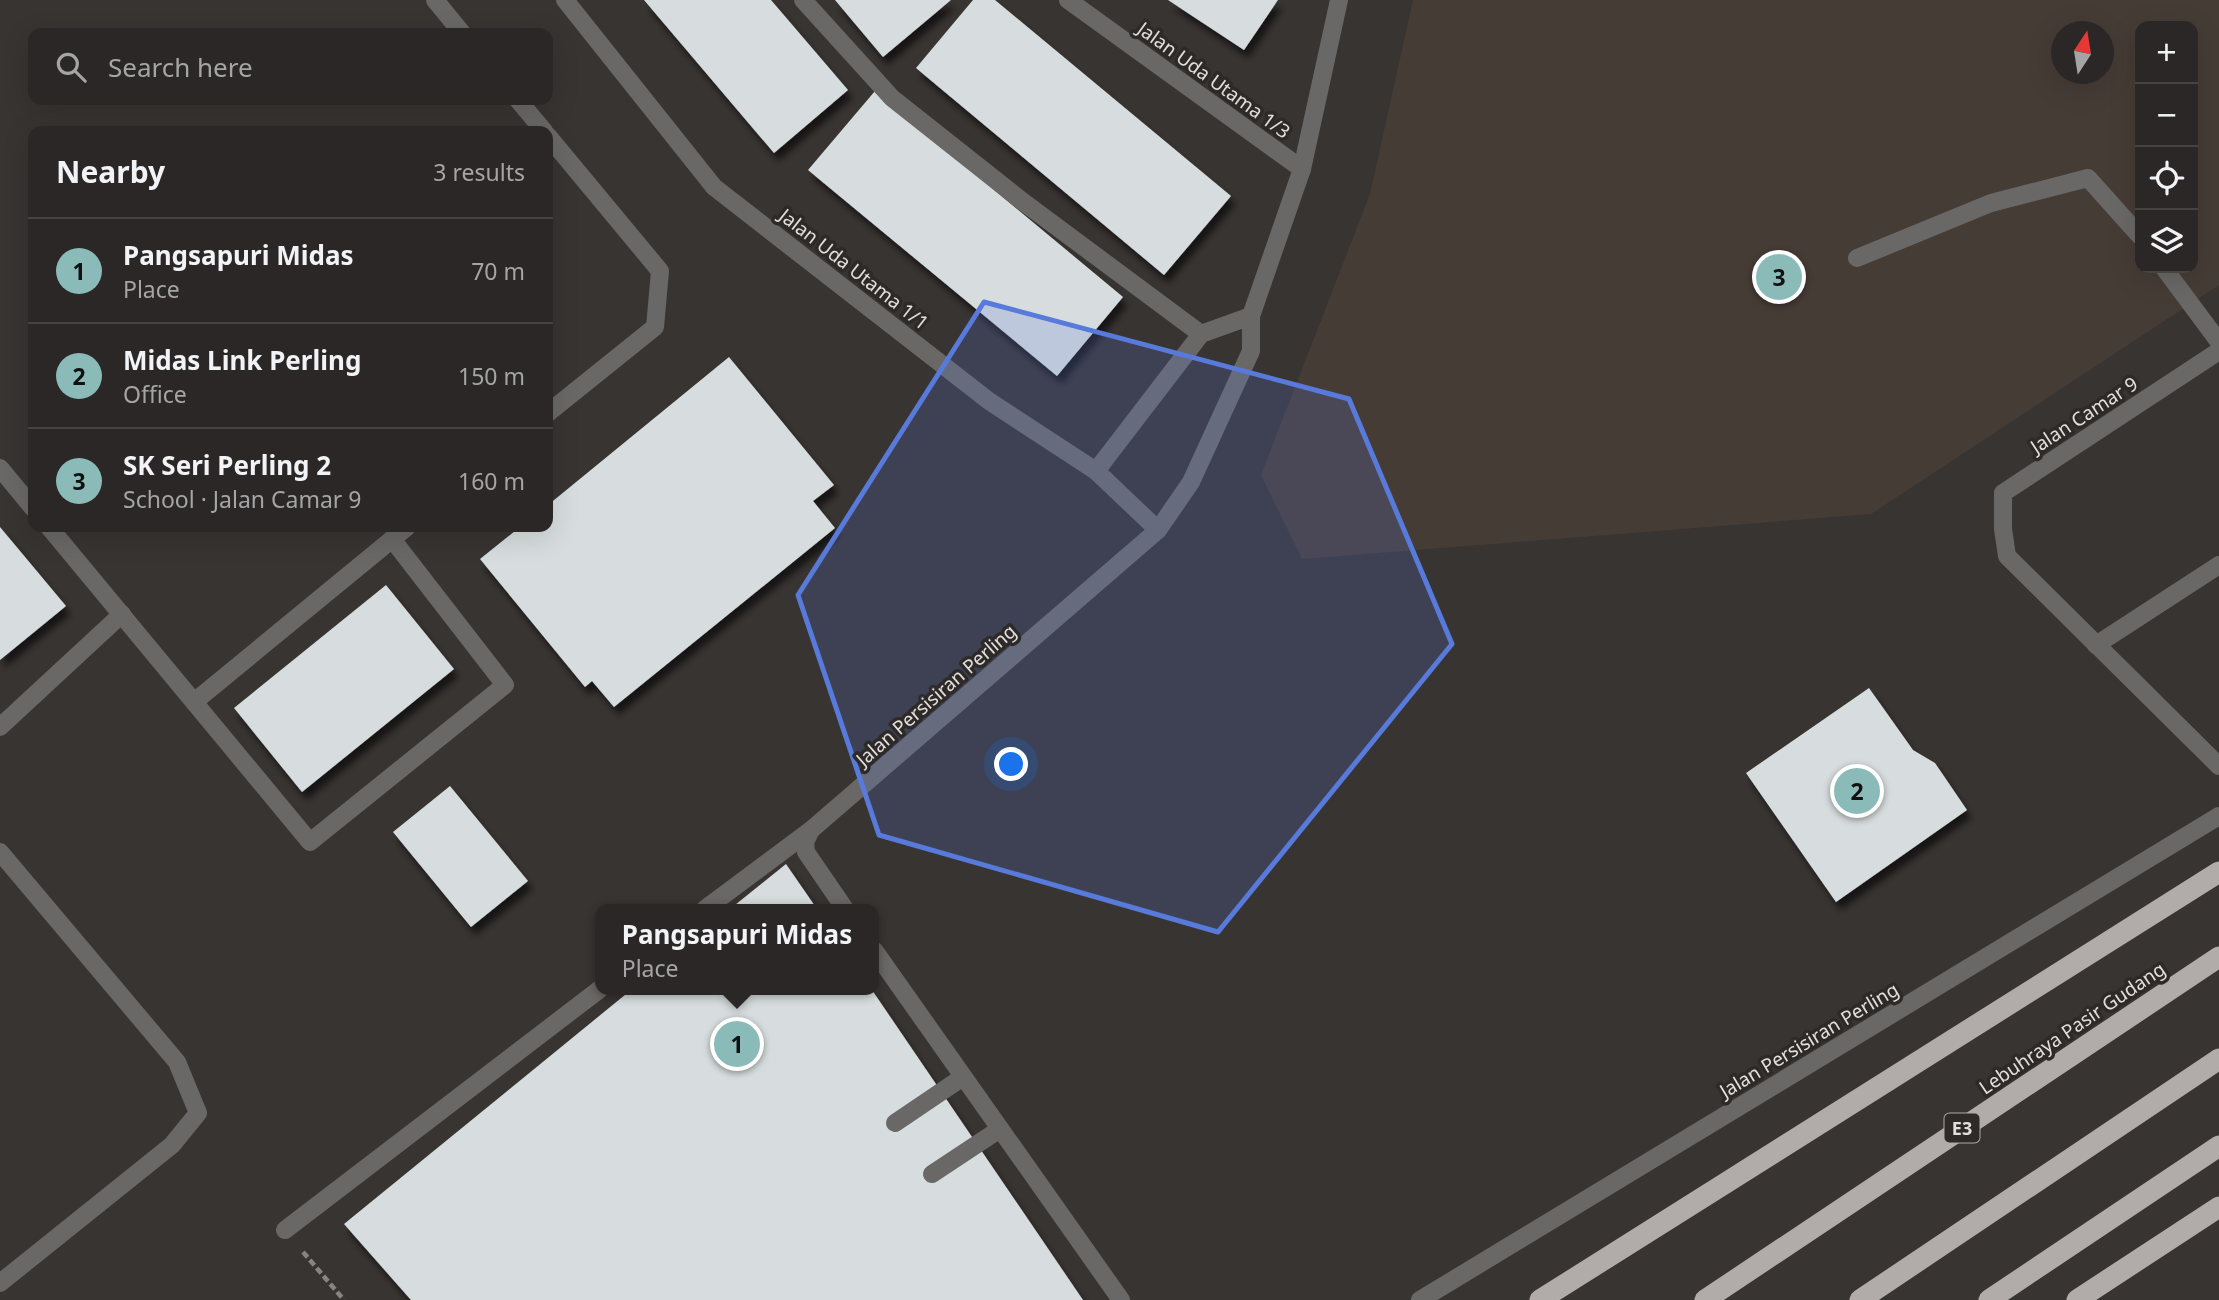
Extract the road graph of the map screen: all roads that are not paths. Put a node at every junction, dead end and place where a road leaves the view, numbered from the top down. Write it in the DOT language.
graph roads {
  1 [pos="435,0"];
  2 [pos="565,0"];
  3 [pos="803,0"];
  4 [pos="1068,0"];
  5 [pos="1339,0"];
  6 [pos="458,28"];
  7 [pos="521,105"];
  8 [pos="540,126"];
  9 [pos="553,142"];
  10 [pos="1302,169"];
  11 [pos="2135,230"];
  12 [pos="1857,258"];
  13 [pos="2168,273"];
  14 [pos="1251,316"];
  15 [pos="1200,334"];
  16 [pos="2219,342"];
  17 [pos="2219,351"];
  18 [pos="553,409"];
  19 [pos="0,468"];
  20 [pos="1096,471"];
  21 [pos="28,502"];
  22 [pos="1158,530"];
  23 [pos="53,532"];
  24 [pos="401,532"];
  25 [pos="392,539"];
  26 [pos="2219,565"];
  27 [pos="122,614"];
  28 [pos="2096,645"];
  29 [pos="194,702"];
  30 [pos="0,727"];
  31 [pos="2219,766"];
  32 [pos="2219,816"];
  33 [pos="811,830"];
  34 [pos="0,852"];
  35 [pos="2219,872"];
  36 [pos="712,904"];
  37 [pos="842,904"];
  38 [pos="2219,957"];
  39 [pos="879,958"];
  40 [pos="595,993"];
  41 [pos="2219,1059"];
  42 [pos="963,1077"];
  43 [pos="895,1123"];
  44 [pos="1000,1129"];
  45 [pos="2219,1146"];
  46 [pos="932,1174"];
  47 [pos="2219,1207"];
  48 [pos="285,1230"];
  49 [pos="0,1283"];
  50 [pos="1121,1300"];
  51 [pos="1420,1300"];
  52 [pos="1540,1300"];
  53 [pos="1705,1300"];
  54 [pos="1860,1300"];
  55 [pos="1989,1300"];
  56 [pos="2077,1300"];
  1 -- 6 [label="street"];
  2 -- 20 [label="street, Jalan Uda Utama 1/1"];
  3 -- 15 [label="street"];
  4 -- 10 [label="street, Jalan Uda Utama 1/3"];
  5 -- 10 [label="street, Jalan Persisiran Perling"];
  7 -- 8 [label="street"];
  9 -- 18 [label="street"];
  10 -- 14 [label="street, Jalan Persisiran Perling"];
  11 -- 12 [label="street"];
  13 -- 16 [label="street"];
  14 -- 15 [label="street"];
  14 -- 22 [label="street, Jalan Persisiran Perling"];
  15 -- 20 [label="street"];
  17 -- 28 [label="street, Jalan Camar 9"];
  19 -- 21 [label="street"];
  20 -- 22 [label="street, Jalan Uda Utama 1/1"];
  22 -- 33 [label="street, Jalan Persisiran Perling"];
  23 -- 27 [label="street"];
  24 -- 25 [label="street"];
  25 -- 29 [label="street"];
  25 -- 29 [label="street"];
  26 -- 28 [label="street"];
  27 -- 29 [label="street"];
  27 -- 30 [label="street"];
  28 -- 31 [label="street"];
  32 -- 51 [label="street, Jalan Persisiran Perling"];
  33 -- 36 [label="street, Jalan Persisiran Perling"];
  33 -- 37 [label="street"];
  34 -- 49 [label="street"];
  35 -- 52 [label="highway"];
  38 -- 53 [label="highway, Lebuhraya Pasir Gudang / E3"];
  39 -- 42 [label="street"];
  40 -- 48 [label="street"];
  41 -- 54 [label="highway"];
  42 -- 43 [label="street"];
  42 -- 44 [label="street"];
  44 -- 46 [label="street"];
  44 -- 50 [label="street"];
  45 -- 55 [label="highway"];
  47 -- 56 [label="highway"];
}
